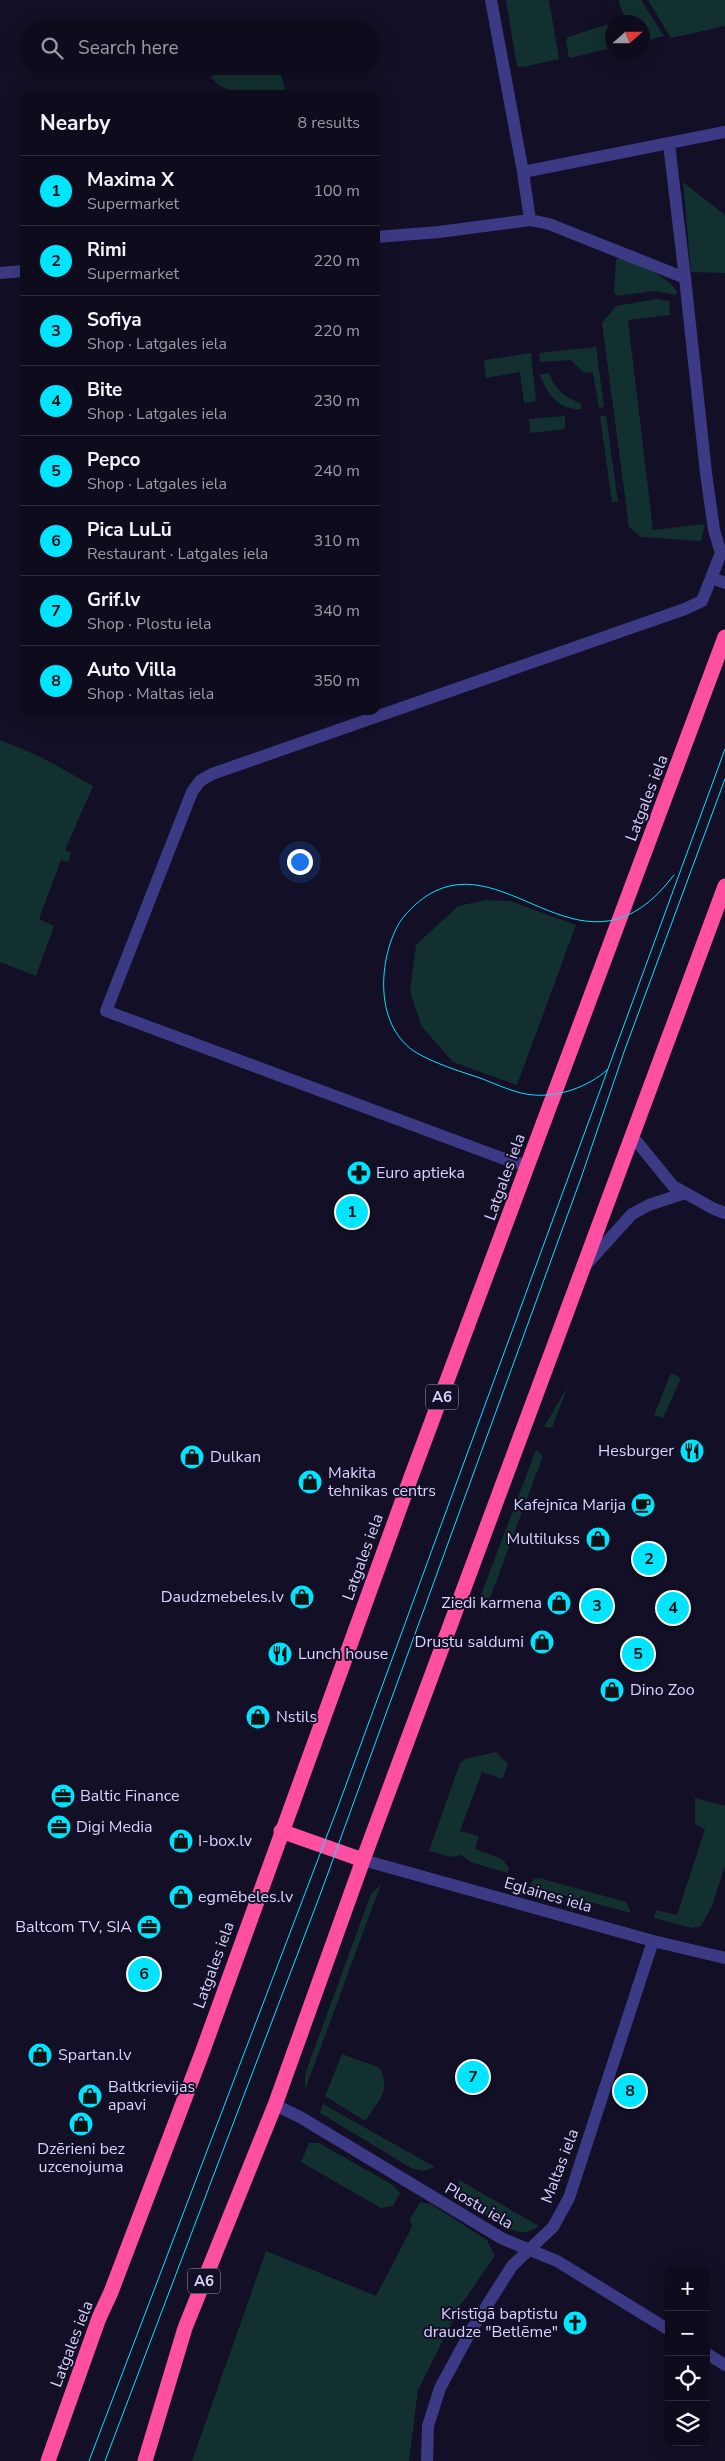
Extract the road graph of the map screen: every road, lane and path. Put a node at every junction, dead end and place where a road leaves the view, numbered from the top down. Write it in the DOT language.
graph roads {
  1 [pos="491,0"];
  2 [pos="725,132"];
  3 [pos="669,144"];
  4 [pos="523,172"];
  5 [pos="530,220"];
  6 [pos="380,237"];
  7 [pos="20,271"];
  8 [pos="0,273"];
  9 [pos="685,278"];
  10 [pos="712,578"];
  11 [pos="725,584"];
  12 [pos="725,637"];
  13 [pos="380,711"];
  14 [pos="368,715"];
  15 [pos="725,886"];
  16 [pos="633,1137"];
  17 [pos="528,1166"];
  18 [pos="685,1193"];
  19 [pos="725,1213"];
  20 [pos="583,1268"];
  21 [pos="281,1831"];
  22 [pos="363,1860"];
  23 [pos="653,1941"];
  24 [pos="725,1958"];
  25 [pos="275,2105"];
  26 [pos="530,2251"];
  27 [pos="665,2328"];
  28 [pos="710,2355"];
  29 [pos="725,2364"];
  30 [pos="48,2461"];
  31 [pos="145,2461"];
  32 [pos="426,2461"];
  1 -- 4 [label="street"];
  2 -- 3 [label="street"];
  3 -- 4 [label="street"];
  3 -- 9 [label="street"];
  4 -- 5 [label="street"];
  5 -- 6 [label="street"];
  5 -- 9 [label="street"];
  7 -- 8 [label="street"];
  9 -- 10 [label="street"];
  10 -- 11 [label="street"];
  10 -- 13 [label="street"];
  12 -- 17 [label="highway, Latgales iela / A6"];
  14 -- 17 [label="street"];
  15 -- 16 [label="highway, A6"];
  16 -- 18 [label="street"];
  16 -- 20 [label="highway, A6"];
  17 -- 21 [label="highway, Latgales iela / A6"];
  18 -- 19 [label="street"];
  18 -- 20 [label="street"];
  20 -- 22 [label="highway, A6"];
  21 -- 22 [label="highway"];
  21 -- 30 [label="highway, Latgales iela / A6"];
  22 -- 23 [label="street, Eglaines iela"];
  22 -- 25 [label="highway, A6"];
  23 -- 24 [label="street, Eglaines iela"];
  23 -- 26 [label="street, Maltas iela"];
  25 -- 26 [label="street, Plostu iela"];
  25 -- 31 [label="highway, A6"];
  26 -- 27 [label="street, Plostu iela"];
  26 -- 32 [label="street, Maltas iela"];
  28 -- 29 [label="street"];
}
